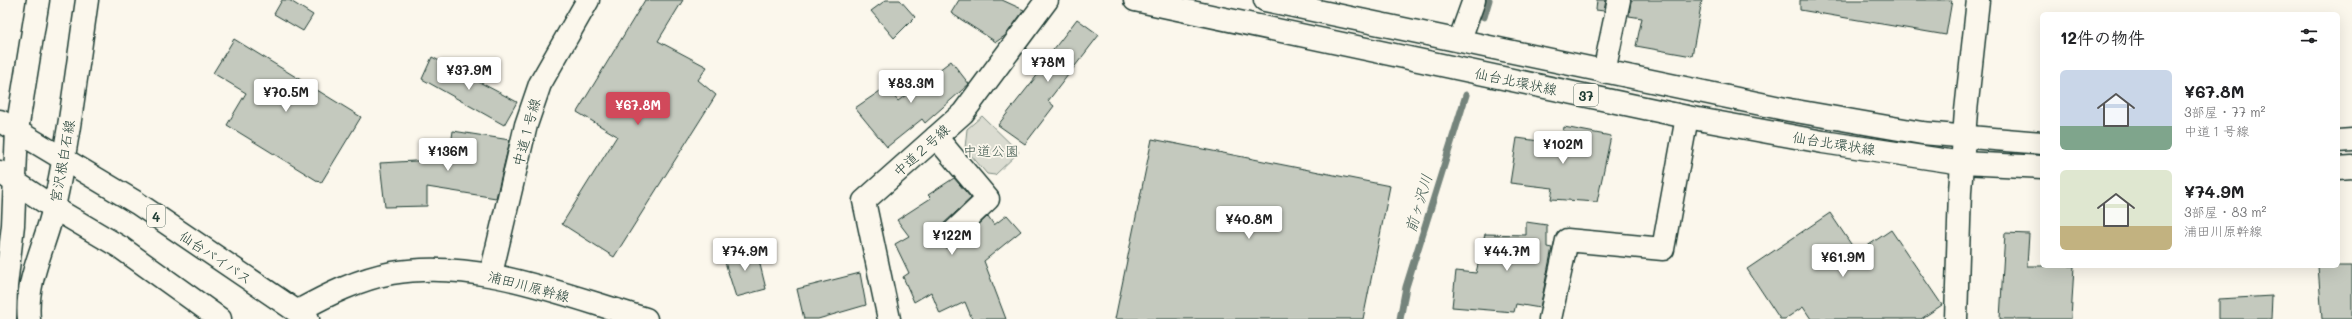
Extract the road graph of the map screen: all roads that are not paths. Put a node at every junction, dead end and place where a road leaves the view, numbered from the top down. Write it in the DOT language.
graph roads {
  1 [pos="38,0"];
  2 [pos="87,0"];
  3 [pos="588,0"];
  4 [pos="1047,0"];
  5 [pos="1135,0"];
  6 [pos="1265,0"];
  7 [pos="1474,0"];
  8 [pos="1619,0"];
  9 [pos="1978,0"];
  10 [pos="1460,40"];
  11 [pos="1604,72"];
  12 [pos="1687,116"];
  13 [pos="8,125"];
  14 [pos="936,137"];
  15 [pos="1964,137"];
  16 [pos="2352,140"];
  17 [pos="2340,141"];
  18 [pos="2040,142"];
  19 [pos="62,159"];
  20 [pos="1962,163"];
  21 [pos="2352,166"];
  22 [pos="2040,168"];
  23 [pos="2340,168"];
  24 [pos="7,176"];
  25 [pos="54,208"];
  26 [pos="949,236"];
  27 [pos="491,274"];
  28 [pos="303,315"];
  29 [pos="5,319"];
  30 [pos="29,319"];
  31 [pos="220,319"];
  32 [pos="646,319"];
  33 [pos="889,319"];
  34 [pos="1550,319"];
  35 [pos="1956,319"];
  1 -- 13 [label="main road"];
  2 -- 19 [label="main road, 宮沢根白石線"];
  3 -- 27 [label="main road, 中道１号線"];
  4 -- 14 [label="main road, 中道２号線"];
  5 -- 12 [label="main road, 仙台北環状線 / 37"];
  6 -- 10 [label="main road, 仙台北環状線 / 37"];
  7 -- 10 [label="main road"];
  8 -- 11 [label="main road"];
  9 -- 15 [label="main road"];
  10 -- 11 [label="main road, 仙台北環状線 / 37"];
  11 -- 15 [label="main road, 仙台北環状線 / 37"];
  12 -- 20 [label="main road, 仙台北環状線 / 37"];
  12 -- 34 [label="main road"];
  13 -- 19 [label="main road, 仙台バイパス / 4"];
  13 -- 24 [label="main road"];
  14 -- 26 [label="main road"];
  14 -- 33 [label="main road, 中道２号線"];
  15 -- 18 [label="main road, 仙台北環状線 / 37"];
  15 -- 20 [label="main road"];
  16 -- 17 [label="main road"];
  19 -- 25 [label="main road, 宮沢根白石線"];
  19 -- 28 [label="main road, 仙台バイパス / 4"];
  20 -- 22 [label="main road, 仙台北環状線 / 37"];
  20 -- 35 [label="main road"];
  21 -- 23 [label="main road"];
  24 -- 25 [label="main road"];
  24 -- 29 [label="main road"];
  25 -- 30 [label="main road, 宮沢根白石線"];
  25 -- 31 [label="main road"];
  27 -- 28 [label="main road, 浦田川原幹線"];
  27 -- 32 [label="main road, 浦田川原幹線"];
}
